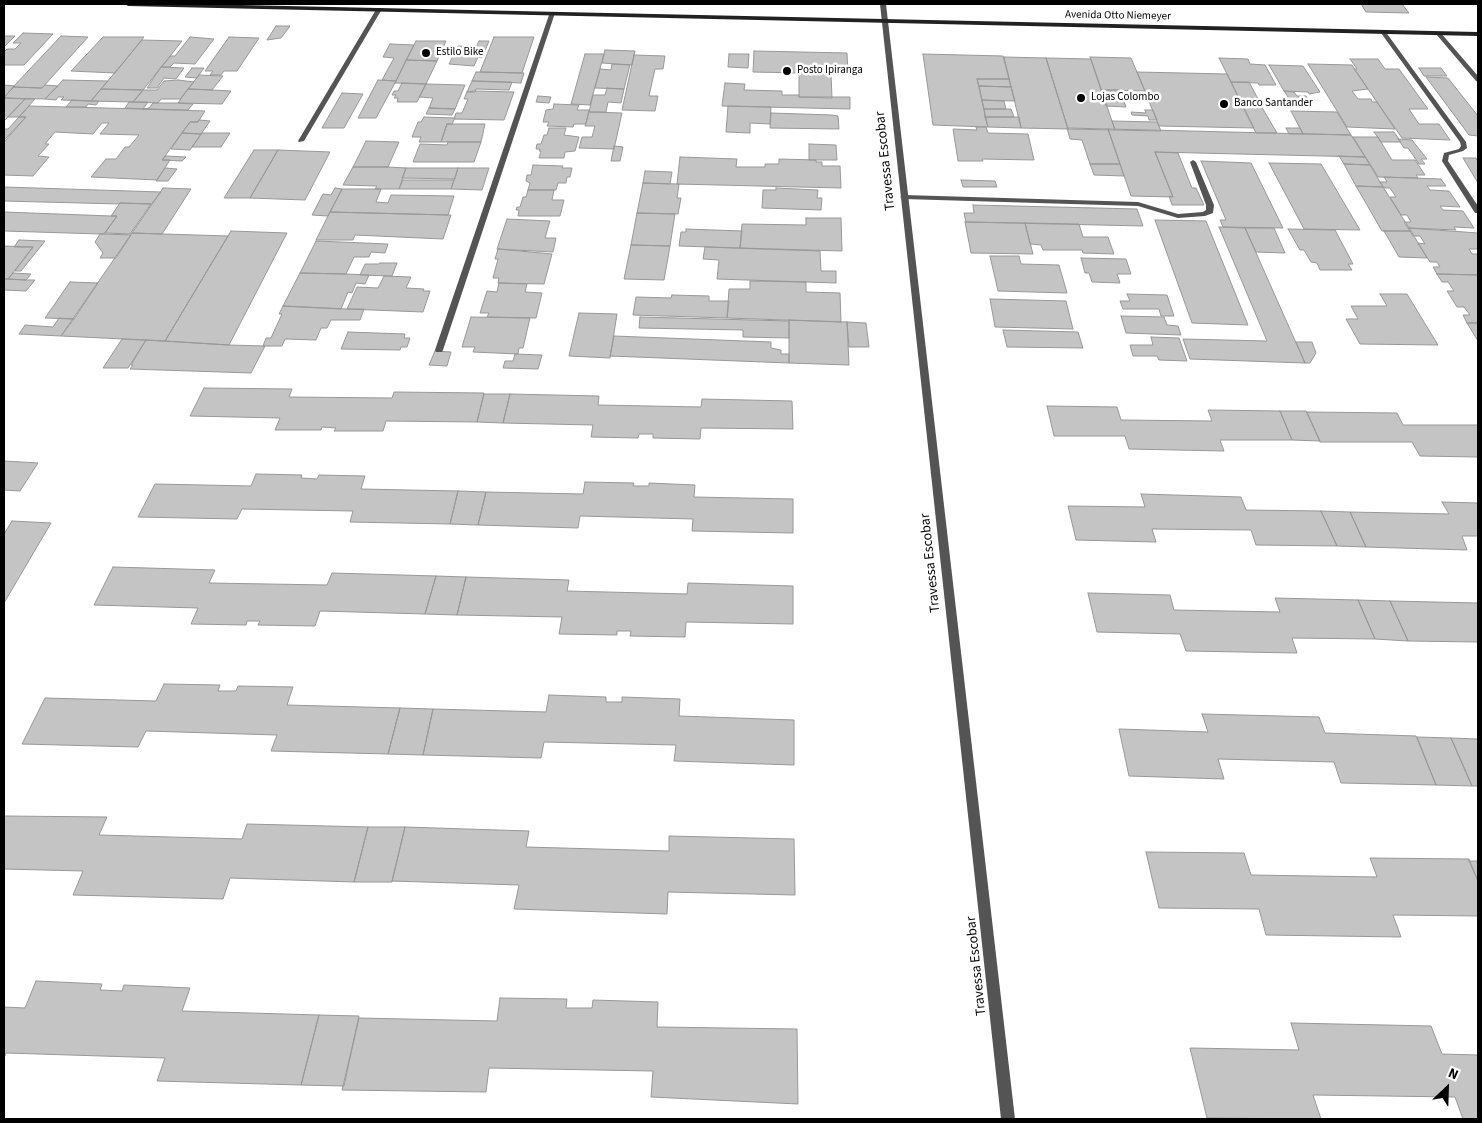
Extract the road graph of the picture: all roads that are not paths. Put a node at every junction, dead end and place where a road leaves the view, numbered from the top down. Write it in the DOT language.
graph roads {
  1 [pos="128,4"];
  2 [pos="883,4"];
  3 [pos="379,10"];
  4 [pos="552,13"];
  5 [pos="884,21"];
  6 [pos="1383,32"];
  7 [pos="1438,32"];
  8 [pos="1478,34"];
  9 [pos="1478,80"];
  10 [pos="300,141"];
  11 [pos="1193,162"];
  12 [pos="904,197"];
  13 [pos="1478,211"];
  14 [pos="439,350"];
  15 [pos="1008,1119"];
  1 -- 3 [label="main road, Avenida Otto Niemeyer"];
  2 -- 5 [label="street, Travessa Escobar"];
  3 -- 4 [label="main road, Avenida Otto Niemeyer"];
  3 -- 10 [label="street"];
  4 -- 5 [label="main road, Avenida Otto Niemeyer"];
  4 -- 14 [label="street"];
  5 -- 6 [label="main road, Avenida Otto Niemeyer"];
  5 -- 12 [label="street, Travessa Escobar"];
  6 -- 7 [label="main road, Avenida Otto Niemeyer"];
  6 -- 13 [label="street"];
  7 -- 8 [label="main road, Avenida Otto Niemeyer"];
  7 -- 9 [label="street"];
  11 -- 12 [label="street"];
  12 -- 15 [label="street, Travessa Escobar"];
}
